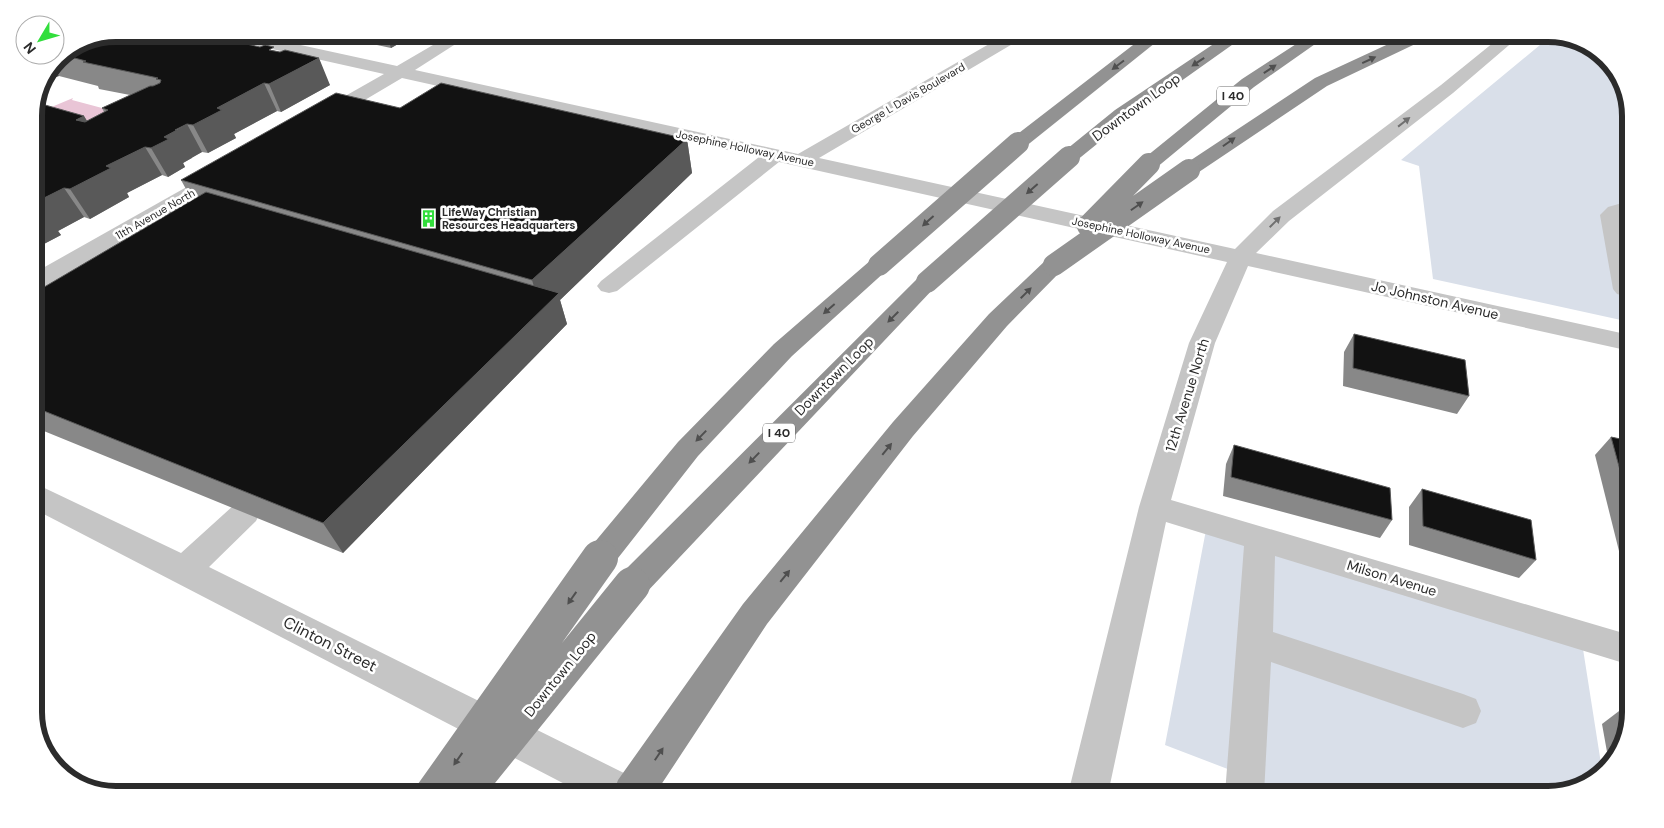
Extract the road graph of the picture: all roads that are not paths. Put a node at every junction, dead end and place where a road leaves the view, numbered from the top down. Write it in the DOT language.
graph roads {
  1 [pos="263,42"];
  2 [pos="449,42"];
  3 [pos="1005,42"];
  4 [pos="1148,42"];
  5 [pos="1228,42"];
  6 [pos="1310,42"];
  7 [pos="1407,42"];
  8 [pos="1504,42"];
  9 [pos="398,72"];
  10 [pos="311,123"];
  11 [pos="776,154"];
  12 [pos="802,160"];
  13 [pos="235,168"];
  14 [pos="1621,209"];
  15 [pos="1241,256"];
  16 [pos="75,260"];
  17 [pos="1054,265"];
  18 [pos="102,268"];
  19 [pos="1621,269"];
  20 [pos="43,278"];
  21 [pos="609,286"];
  22 [pos="1621,341"];
  23 [pos="43,499"];
  24 [pos="1154,507"];
  25 [pos="245,513"];
  26 [pos="1260,538"];
  27 [pos="185,570"];
  28 [pos="1256,641"];
  29 [pos="1622,648"];
  30 [pos="1463,711"];
  31 [pos="439,786"];
  32 [pos="469,786"];
  33 [pos="608,786"];
  34 [pos="637,786"];
  35 [pos="1090,786"];
  36 [pos="1246,786"];
  1 -- 9 [label="street, Josephine Holloway Avenue"];
  2 -- 9 [label="street"];
  3 -- 12 [label="street, George L Davis Boulevard"];
  4 -- 31 [label="highway, one-way, bridge"];
  5 -- 32 [label="highway, Downtown Loop / I 40, one-way, bridge"];
  17 -- 6 [label="highway, I 40, one-way, bridge"];
  17 -- 7 [label="highway, one-way, bridge"];
  15 -- 8 [label="street, 12th Avenue North, one-way"];
  9 -- 10 [label="street"];
  9 -- 11 [label="street, Josephine Holloway Avenue"];
  11 -- 12 [label="street, Josephine Holloway Avenue"];
  11 -- 21 [label="street"];
  12 -- 15 [label="street, Josephine Holloway Avenue"];
  13 -- 16 [label="street, 11th Avenue North"];
  14 -- 19 [label="street"];
  15 -- 22 [label="street, Jo Johnston Avenue"];
  15 -- 24 [label="street, 12th Avenue North"];
  16 -- 18 [label="street"];
  16 -- 20 [label="street, 11th Avenue North"];
  34 -- 17 [label="highway, I 40, one-way"];
  23 -- 27 [label="street, Clinton Street"];
  24 -- 26 [label="street, Milson Avenue"];
  24 -- 35 [label="street, 12th Avenue North"];
  25 -- 27 [label="street"];
  26 -- 28 [label="street"];
  26 -- 29 [label="street, Milson Avenue"];
  27 -- 33 [label="street, Clinton Street"];
  28 -- 30 [label="street"];
  28 -- 36 [label="street"];
}
